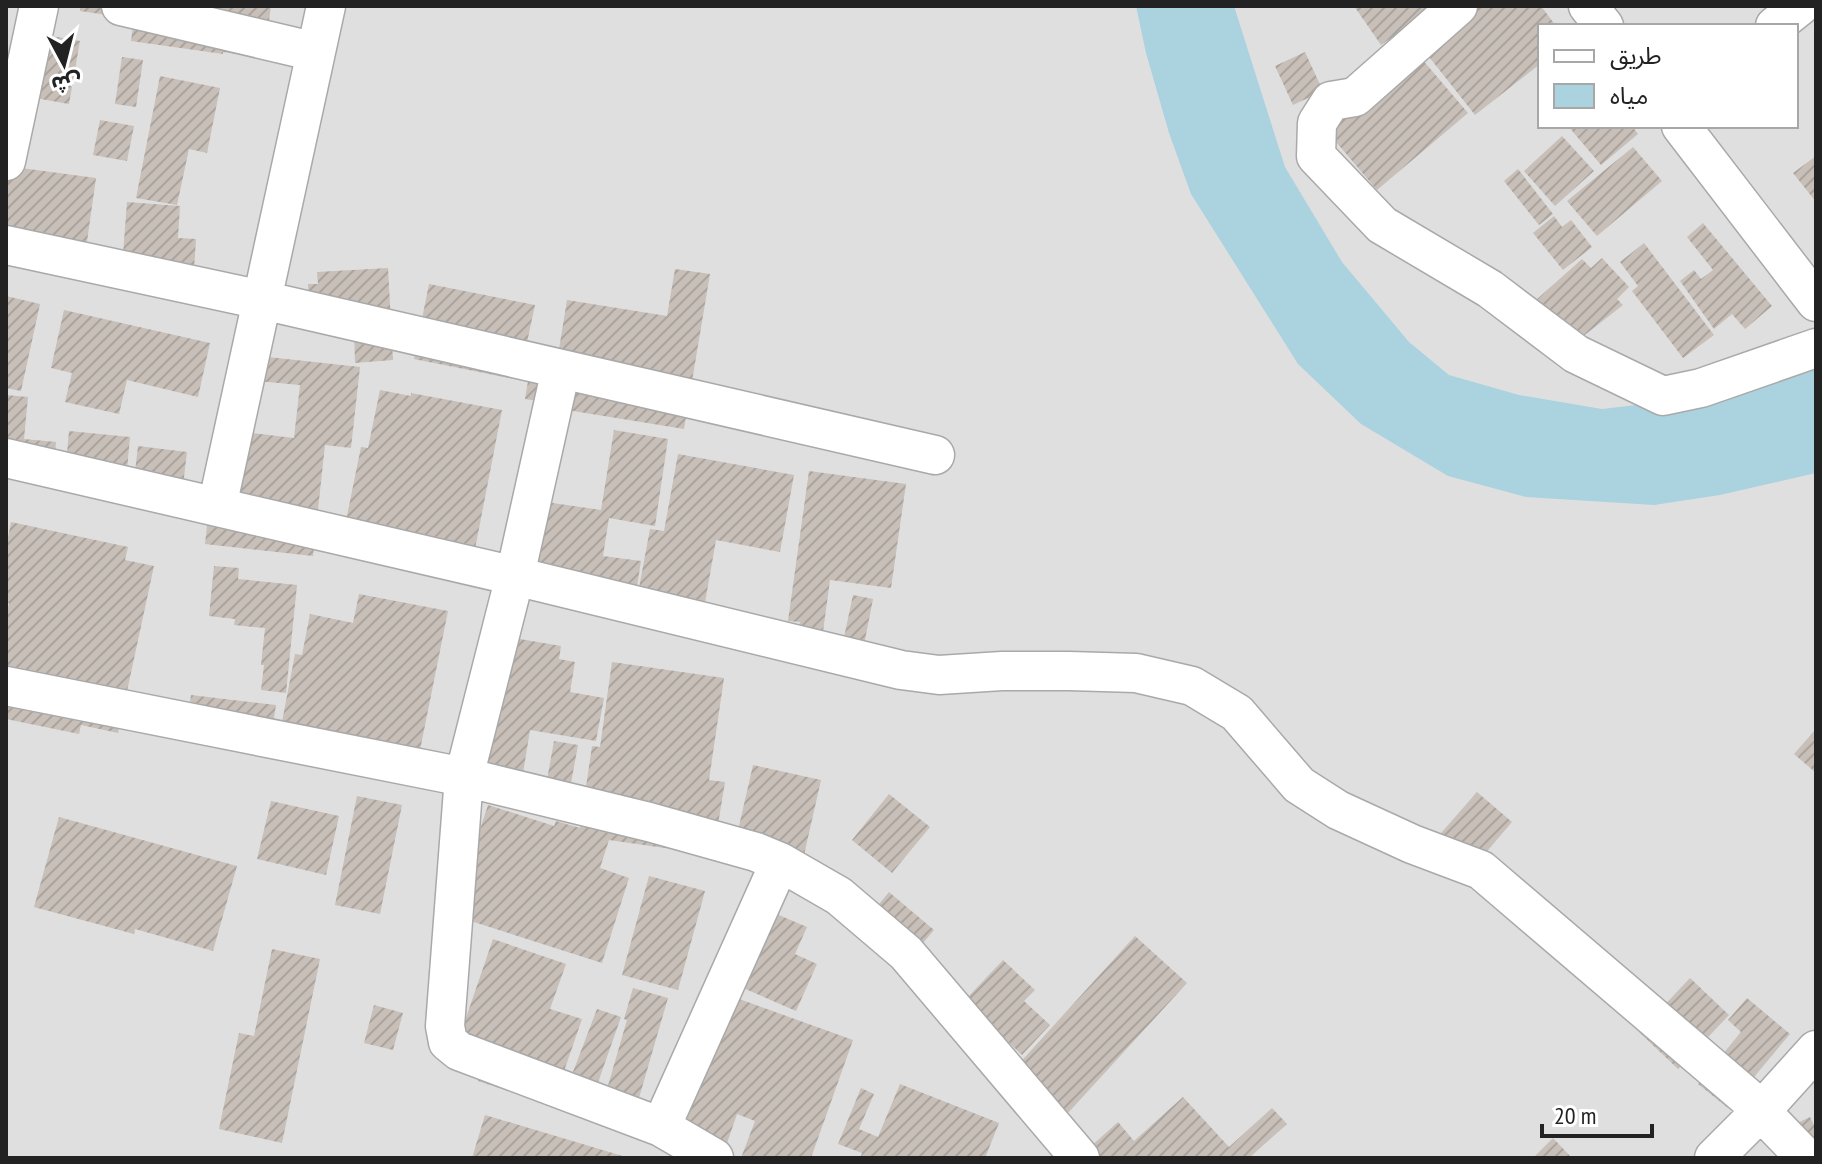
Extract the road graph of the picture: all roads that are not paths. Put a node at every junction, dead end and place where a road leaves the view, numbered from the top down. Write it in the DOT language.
graph roads {
  1 [pos="39,6"];
  2 [pos="121,6"];
  3 [pos="326,6"];
  4 [pos="1458,6"];
  5 [pos="1588,6"];
  6 [pos="1800,6"];
  7 [pos="1602,24"];
  8 [pos="1778,24"];
  9 [pos="316,52"];
  10 [pos="1683,128"];
  11 [pos="6,161"];
  12 [pos="6,245"];
  13 [pos="1812,286"];
  14 [pos="262,300"];
  15 [pos="1816,348"];
  16 [pos="561,369"];
  17 [pos="935,455"];
  18 [pos="6,458"];
  19 [pos="217,507"];
  20 [pos="515,576"];
  21 [pos="6,686"];
  22 [pos="464,777"];
  23 [pos="780,862"];
  24 [pos="1816,1050"];
  25 [pos="1760,1112"];
  26 [pos="661,1127"];
  27 [pos="714,1158"];
  28 [pos="1080,1158"];
  29 [pos="1714,1158"];
  30 [pos="1806,1158"];
  1 -- 11 [label="street"];
  2 -- 9 [label="street"];
  3 -- 9 [label="street"];
  4 -- 15 [label="street"];
  5 -- 7 [label="street"];
  6 -- 8 [label="street"];
  9 -- 14 [label="street"];
  10 -- 13 [label="street"];
  12 -- 14 [label="street"];
  14 -- 16 [label="street"];
  14 -- 19 [label="street"];
  16 -- 17 [label="street"];
  16 -- 20 [label="street"];
  18 -- 19 [label="street"];
  19 -- 20 [label="street"];
  20 -- 22 [label="street"];
  20 -- 25 [label="street"];
  21 -- 22 [label="street"];
  22 -- 23 [label="street"];
  22 -- 26 [label="street"];
  23 -- 26 [label="street"];
  23 -- 28 [label="street"];
  24 -- 25 [label="street"];
  25 -- 29 [label="street"];
  25 -- 30 [label="street"];
  26 -- 27 [label="street"];
}
